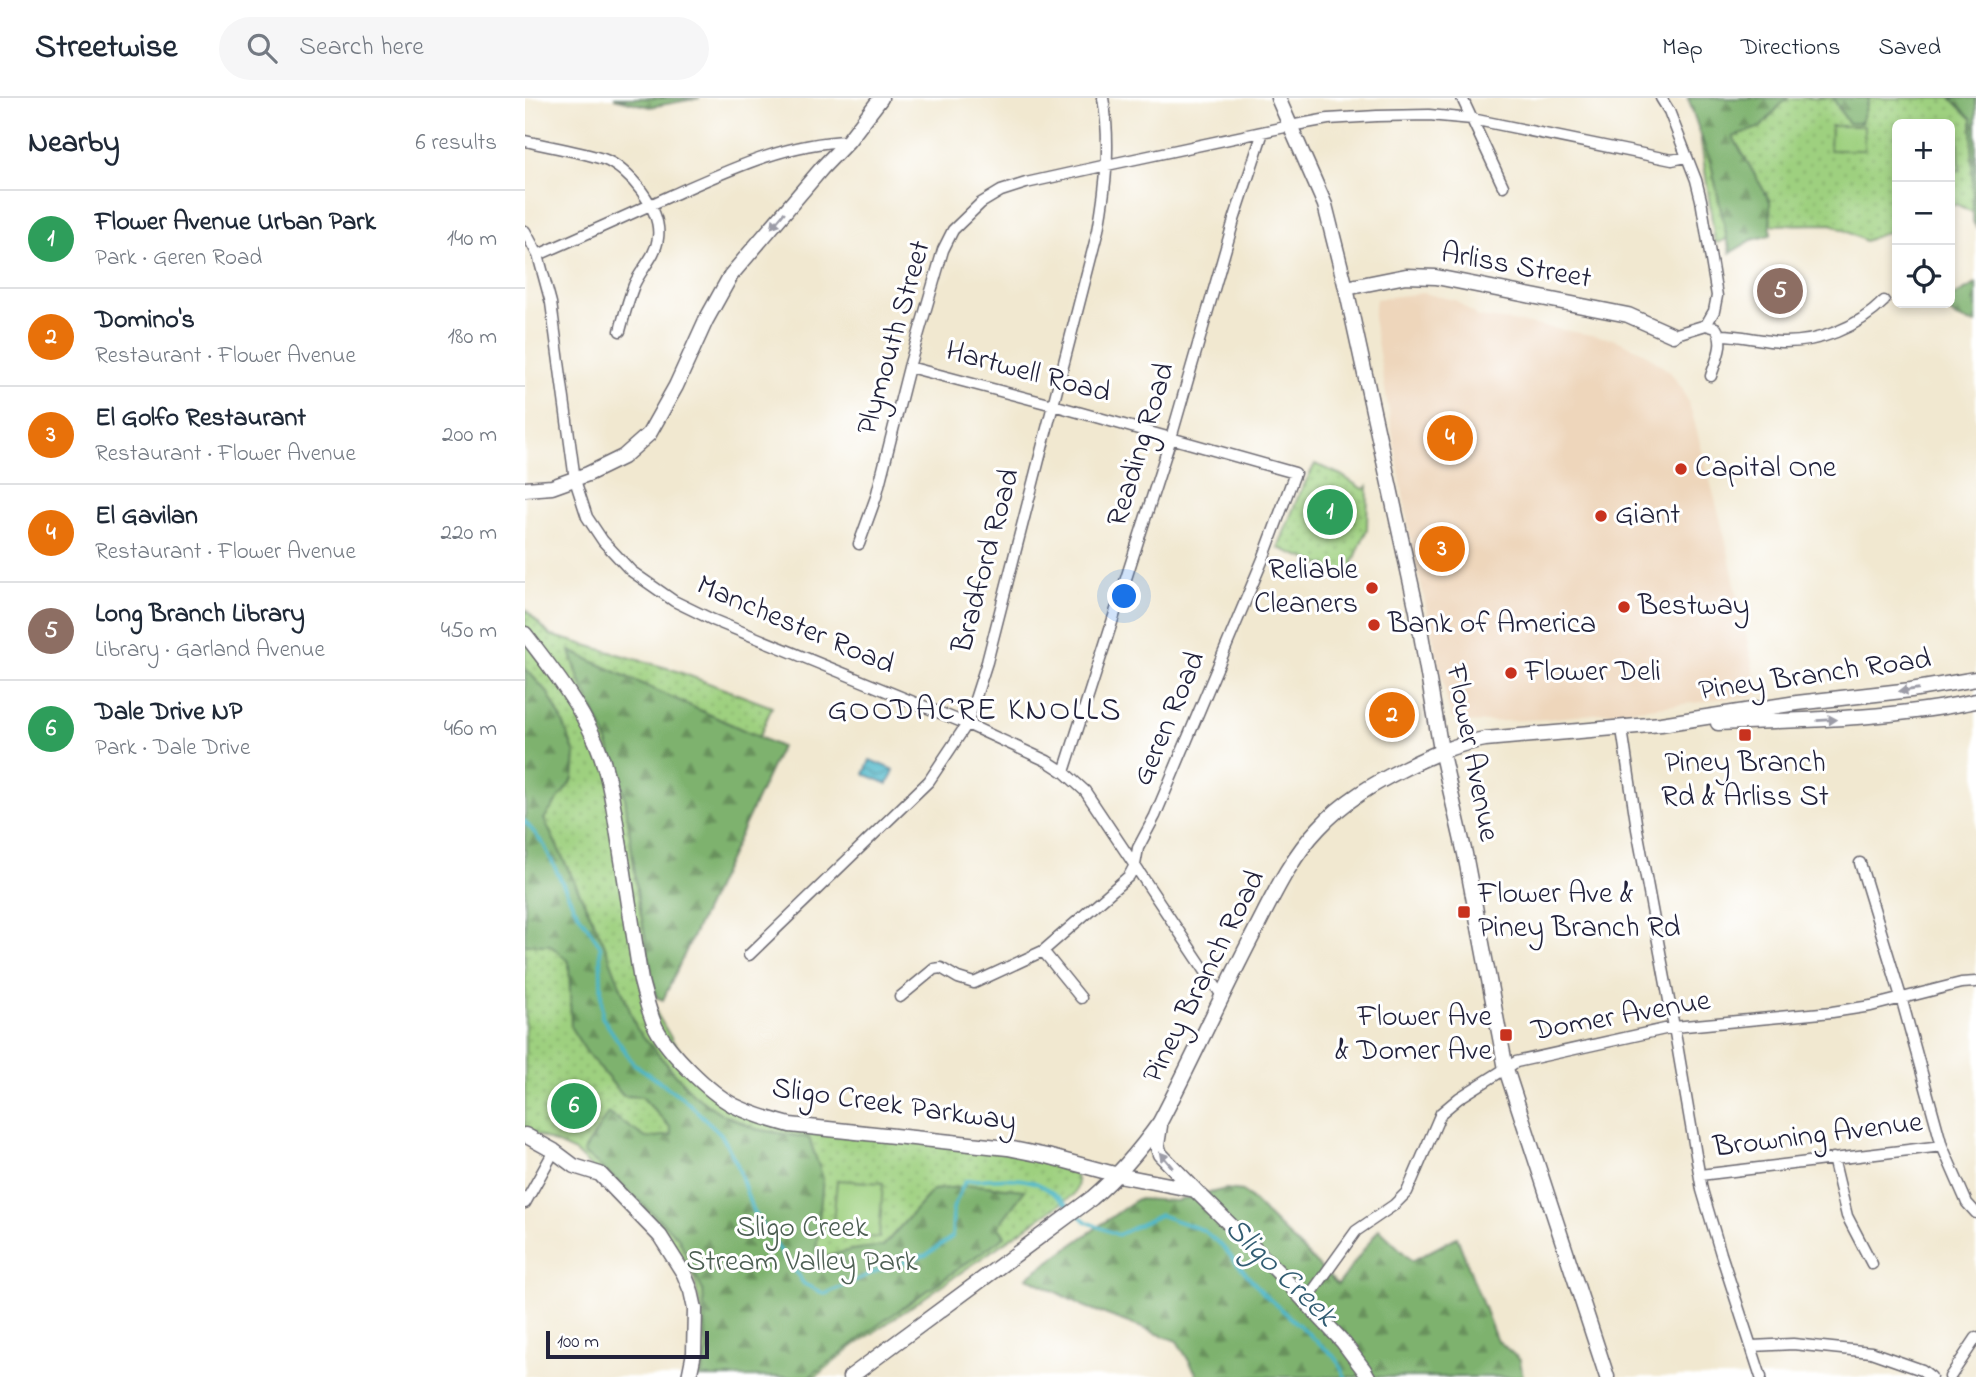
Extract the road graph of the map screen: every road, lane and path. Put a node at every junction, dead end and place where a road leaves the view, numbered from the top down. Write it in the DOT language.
graph roads {
  1 [pos="881,98"];
  2 [pos="1103,98"];
  3 [pos="1278,98"];
  4 [pos="1462,98"];
  5 [pos="1661,98"];
  6 [pos="1472,119"];
  7 [pos="1290,126"];
  8 [pos="1263,132"];
  9 [pos="525,141"];
  10 [pos="848,141"];
  11 [pos="1686,157"];
  12 [pos="1107,164"];
  13 [pos="1503,186"];
  14 [pos="652,204"];
  15 [pos="525,231"];
  16 [pos="537,255"];
  17 [pos="1346,288"];
  18 [pos="1884,301"];
  19 [pos="1706,325"];
  20 [pos="620,331"];
  21 [pos="1673,335"];
  22 [pos="1721,335"];
  23 [pos="909,368"];
  24 [pos="1710,376"];
  25 [pos="1053,405"];
  26 [pos="1171,438"];
  27 [pos="1294,473"];
  28 [pos="575,480"];
  29 [pos="525,489"];
  30 [pos="859,544"];
  31 [pos="525,634"];
  32 [pos="1976,679"];
  33 [pos="1976,701"];
  34 [pos="1797,703"];
  35 [pos="1801,721"];
  36 [pos="967,724"];
  37 [pos="1661,724"];
  38 [pos="1622,729"];
  39 [pos="1441,750"];
  40 [pos="1064,772"];
  41 [pos="1860,863"];
  42 [pos="1135,865"];
  43 [pos="1043,951"];
  44 [pos="749,955"];
  45 [pos="1976,982"];
  46 [pos="1221,996"];
  47 [pos="900,997"];
  48 [pos="1901,997"];
  49 [pos="1081,998"];
  50 [pos="1674,1027"];
  51 [pos="1506,1069"];
  52 [pos="1160,1122"];
  53 [pos="525,1135"];
  54 [pos="1942,1146"];
  55 [pos="556,1152"];
  56 [pos="1833,1158"];
  57 [pos="1118,1175"];
  58 [pos="1700,1175"];
  59 [pos="1195,1190"];
  60 [pos="525,1203"];
  61 [pos="1976,1213"];
  62 [pos="1872,1264"];
  63 [pos="1305,1302"];
  64 [pos="1976,1338"];
  65 [pos="1752,1346"];
  66 [pos="689,1377"];
  67 [pos="850,1377"];
  68 [pos="1368,1377"];
  69 [pos="1607,1377"];
  70 [pos="1761,1377"];
  71 [pos="1931,1377"];
  72 [pos="1950,1377"];
  1 -- 10 [label="street"];
  2 -- 12 [label="street, Bradford Road"];
  3 -- 7 [label="street, Flower Avenue"];
  4 -- 6 [label="street"];
  5 -- 11 [label="street"];
  6 -- 7 [label="street, Plymouth Street"];
  6 -- 11 [label="street, Plymouth Street"];
  6 -- 13 [label="street"];
  7 -- 8 [label="street, Plymouth Street"];
  7 -- 17 [label="street, Flower Avenue"];
  8 -- 12 [label="street, Plymouth Street"];
  8 -- 26 [label="street, Reading Road"];
  9 -- 14 [label="street"];
  10 -- 14 [label="street"];
  10 -- 28 [label="street, one-way"];
  11 -- 19 [label="street"];
  12 -- 23 [label="street, Plymouth Street"];
  12 -- 25 [label="street, Bradford Road"];
  14 -- 16 [label="street"];
  14 -- 20 [label="street"];
  15 -- 16 [label="street, Manchester Road"];
  16 -- 28 [label="street, Manchester Road"];
  17 -- 21 [label="street, Arliss Street"];
  17 -- 39 [label="street, Flower Avenue"];
  18 -- 22 [label="street"];
  19 -- 21 [label="street"];
  19 -- 22 [label="street"];
  22 -- 24 [label="street"];
  23 -- 25 [label="street, Hartwell Road"];
  23 -- 30 [label="street, Plymouth Street"];
  25 -- 26 [label="street, Hartwell Road"];
  25 -- 36 [label="street, Bradford Road"];
  26 -- 27 [label="street, Hartwell Road"];
  26 -- 40 [label="street, Reading Road"];
  27 -- 42 [label="street, Geren Road"];
  28 -- 29 [label="street"];
  28 -- 36 [label="street, Manchester Road"];
  31 -- 57 [label="street, Sligo Creek Parkway"];
  32 -- 34 [label="street, Piney Branch Road, one-way"];
  35 -- 33 [label="street, Piney Branch Road, one-way"];
  34 -- 35 [label="street"];
  34 -- 37 [label="street, Piney Branch Road"];
  35 -- 37 [label="street, Piney Branch Road"];
  36 -- 40 [label="street, Manchester Road"];
  36 -- 44 [label="street, Bradford Road"];
  37 -- 38 [label="street, Piney Branch Road"];
  38 -- 39 [label="street, Piney Branch Road"];
  38 -- 50 [label="street"];
  39 -- 46 [label="street, Piney Branch Road"];
  39 -- 51 [label="street, Flower Avenue"];
  40 -- 42 [label="street, Manchester Road"];
  41 -- 48 [label="street"];
  42 -- 43 [label="street, Geren Road"];
  42 -- 46 [label="street, Manchester Road"];
  43 -- 47 [label="street, Geren Road"];
  43 -- 49 [label="street"];
  45 -- 48 [label="street, Domer Avenue"];
  46 -- 52 [label="street, Piney Branch Road"];
  48 -- 50 [label="street, Domer Avenue"];
  48 -- 54 [label="street"];
  50 -- 51 [label="street, Domer Avenue"];
  50 -- 58 [label="street"];
  51 -- 63 [label="street, Domer Avenue"];
  51 -- 69 [label="street, Flower Avenue"];
  52 -- 57 [label="street, Piney Branch Road"];
  59 -- 52 [label="street, one-way"];
  53 -- 55 [label="street"];
  54 -- 56 [label="street, Browning Avenue"];
  54 -- 61 [label="street"];
  55 -- 60 [label="street"];
  55 -- 66 [label="street"];
  56 -- 58 [label="street, Browning Avenue"];
  56 -- 62 [label="street"];
  57 -- 59 [label="street, Sligo Creek Parkway"];
  57 -- 67 [label="street, Piney Branch Road"];
  58 -- 65 [label="street"];
  59 -- 63 [label="street"];
  63 -- 68 [label="street"];
  64 -- 72 [label="street"];
  65 -- 70 [label="street"];
  65 -- 71 [label="street"];
}
